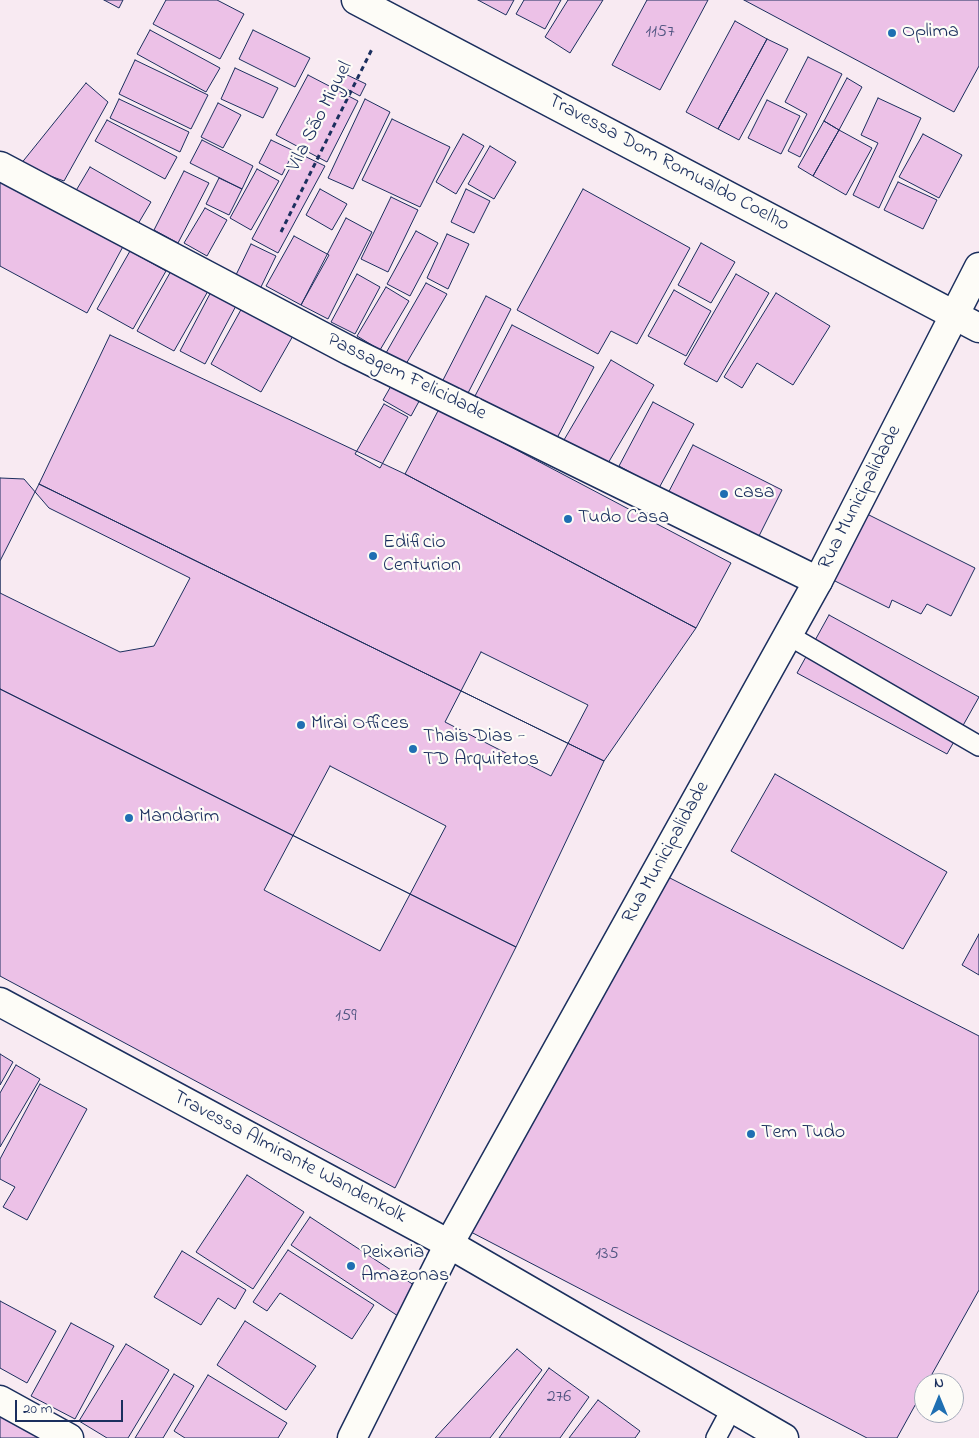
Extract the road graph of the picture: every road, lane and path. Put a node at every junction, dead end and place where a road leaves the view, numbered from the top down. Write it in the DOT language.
graph roads {
  1 [pos="356,0"];
  2 [pos="389,16"];
  3 [pos="0,166"];
  4 [pos="280,232"];
  5 [pos="979,267"];
  6 [pos="954,315"];
  7 [pos="979,328"];
  8 [pos="818,580"];
  9 [pos="788,635"];
  10 [pos="979,746"];
  11 [pos="0,1002"];
  12 [pos="449,1244"];
  13 [pos="0,1400"];
  14 [pos="732,1408"];
  15 [pos="69,1438"];
  16 [pos="352,1438"];
  17 [pos="716,1438"];
  18 [pos="784,1438"];
  1 -- 2 [label="street, Travessa Dom Romualdo Coelho"];
  2 -- 4 [label="path, Vila São Miguel"];
  2 -- 6 [label="street, Travessa Dom Romualdo Coelho"];
  3 -- 8 [label="street, Passagem Felicidade"];
  5 -- 6 [label="street, Rua Municipalidade"];
  6 -- 7 [label="street, Travessa Dom Romualdo Coelho"];
  6 -- 8 [label="street, Rua Municipalidade"];
  8 -- 9 [label="street, Rua Municipalidade"];
  9 -- 10 [label="lane"];
  9 -- 12 [label="street, Rua Municipalidade"];
  11 -- 12 [label="street, Travessa Almirante Wandenkolk"];
  12 -- 14 [label="street, Travessa Almirante Wandenkolk"];
  12 -- 16 [label="street, Rua Municipalidade"];
  13 -- 15 [label="street"];
  14 -- 17 [label="lane"];
  14 -- 18 [label="street, Travessa Almirante Wandenkolk"];
}
